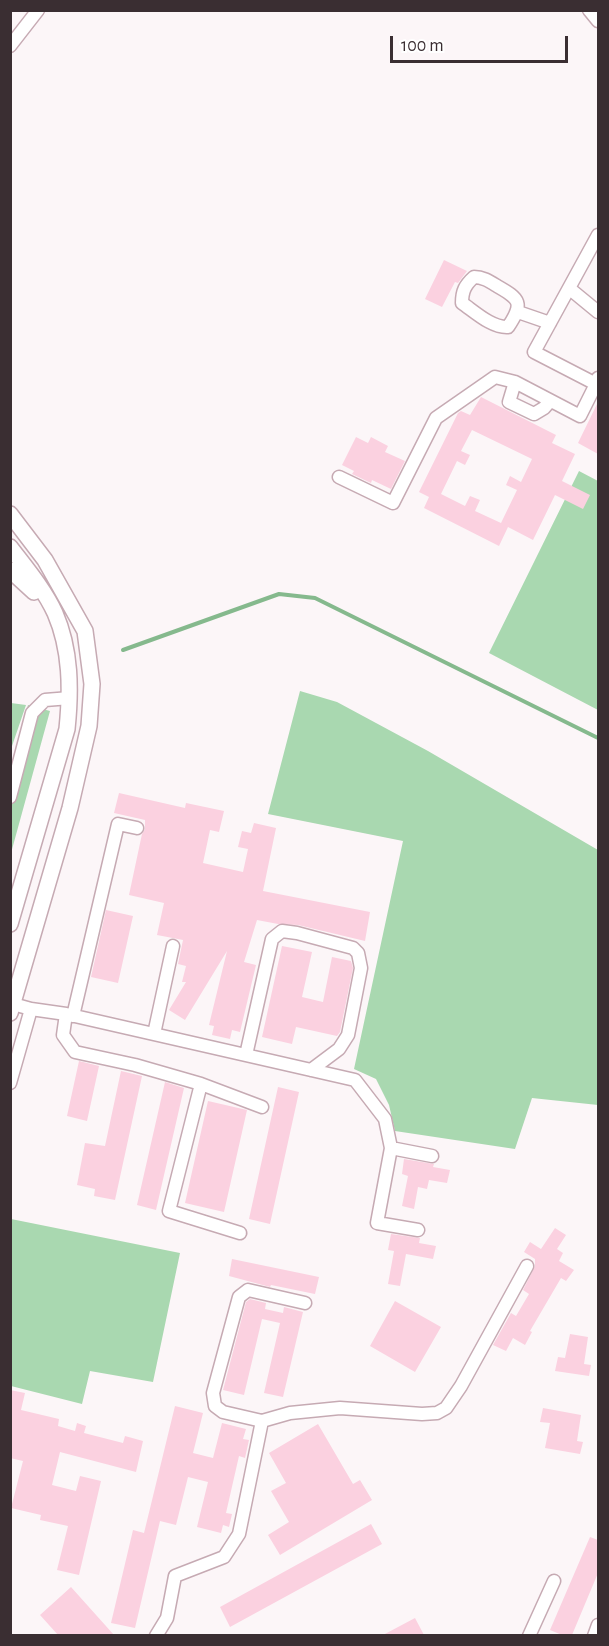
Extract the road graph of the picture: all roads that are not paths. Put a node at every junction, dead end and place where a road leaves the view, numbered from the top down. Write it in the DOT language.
graph roads {
  1 [pos="38,10"];
  2 [pos="589,10"];
  3 [pos="598,21"];
  4 [pos="10,46"];
  5 [pos="598,235"];
  6 [pos="570,289"];
  7 [pos="518,312"];
  8 [pos="598,312"];
  9 [pos="550,323"];
  10 [pos="597,381"];
  11 [pos="515,382"];
  12 [pos="550,401"];
  13 [pos="339,477"];
  14 [pos="10,514"];
  15 [pos="10,530"];
  16 [pos="10,547"];
  17 [pos="45,560"];
  18 [pos="10,570"];
  19 [pos="55,613"];
  20 [pos="70,698"];
  21 [pos="10,797"];
  22 [pos="39,825"];
  23 [pos="137,828"];
  24 [pos="63,832"];
  25 [pos="10,924"];
  26 [pos="173,946"];
  27 [pos="12,1009"];
  28 [pos="31,1009"];
  29 [pos="69,1015"];
  30 [pos="154,1034"];
  31 [pos="246,1055"];
  32 [pos="311,1070"];
  33 [pos="10,1083"];
  34 [pos="201,1084"];
  35 [pos="262,1107"];
  36 [pos="391,1148"];
  37 [pos="432,1156"];
  38 [pos="418,1230"];
  39 [pos="240,1233"];
  40 [pos="527,1266"];
  41 [pos="305,1303"];
  42 [pos="262,1421"];
  43 [pos="554,1581"];
  44 [pos="598,1625"];
  45 [pos="156,1635"];
  46 [pos="529,1635"];
  47 [pos="594,1635"];
  1 -- 4 [label="street"];
  2 -- 3 [label="street"];
  5 -- 6 [label="street"];
  6 -- 8 [label="street"];
  6 -- 9 [label="street"];
  7 -- 7 [label="street"];
  7 -- 9 [label="street"];
  9 -- 10 [label="street"];
  10 -- 12 [label="street"];
  11 -- 12 [label="street"];
  11 -- 12 [label="street"];
  11 -- 13 [label="street"];
  14 -- 17 [label="main road"];
  15 -- 17 [label="main road"];
  16 -- 19 [label="main road"];
  17 -- 24 [label="main road"];
  18 -- 19 [label="main road"];
  19 -- 20 [label="main road"];
  20 -- 21 [label="street"];
  20 -- 22 [label="main road"];
  22 -- 24 [label="main road"];
  22 -- 25 [label="main road"];
  23 -- 29 [label="street"];
  24 -- 27 [label="main road"];
  26 -- 30 [label="street"];
  27 -- 28 [label="street"];
  28 -- 29 [label="street"];
  28 -- 33 [label="street"];
  29 -- 30 [label="street"];
  29 -- 34 [label="street"];
  30 -- 31 [label="street"];
  31 -- 32 [label="street"];
  31 -- 32 [label="street"];
  32 -- 36 [label="street"];
  34 -- 35 [label="street"];
  34 -- 39 [label="street"];
  36 -- 37 [label="street"];
  36 -- 38 [label="street"];
  40 -- 42 [label="street"];
  41 -- 42 [label="street"];
  42 -- 45 [label="street"];
  43 -- 46 [label="street"];
  44 -- 47 [label="street"];
}
